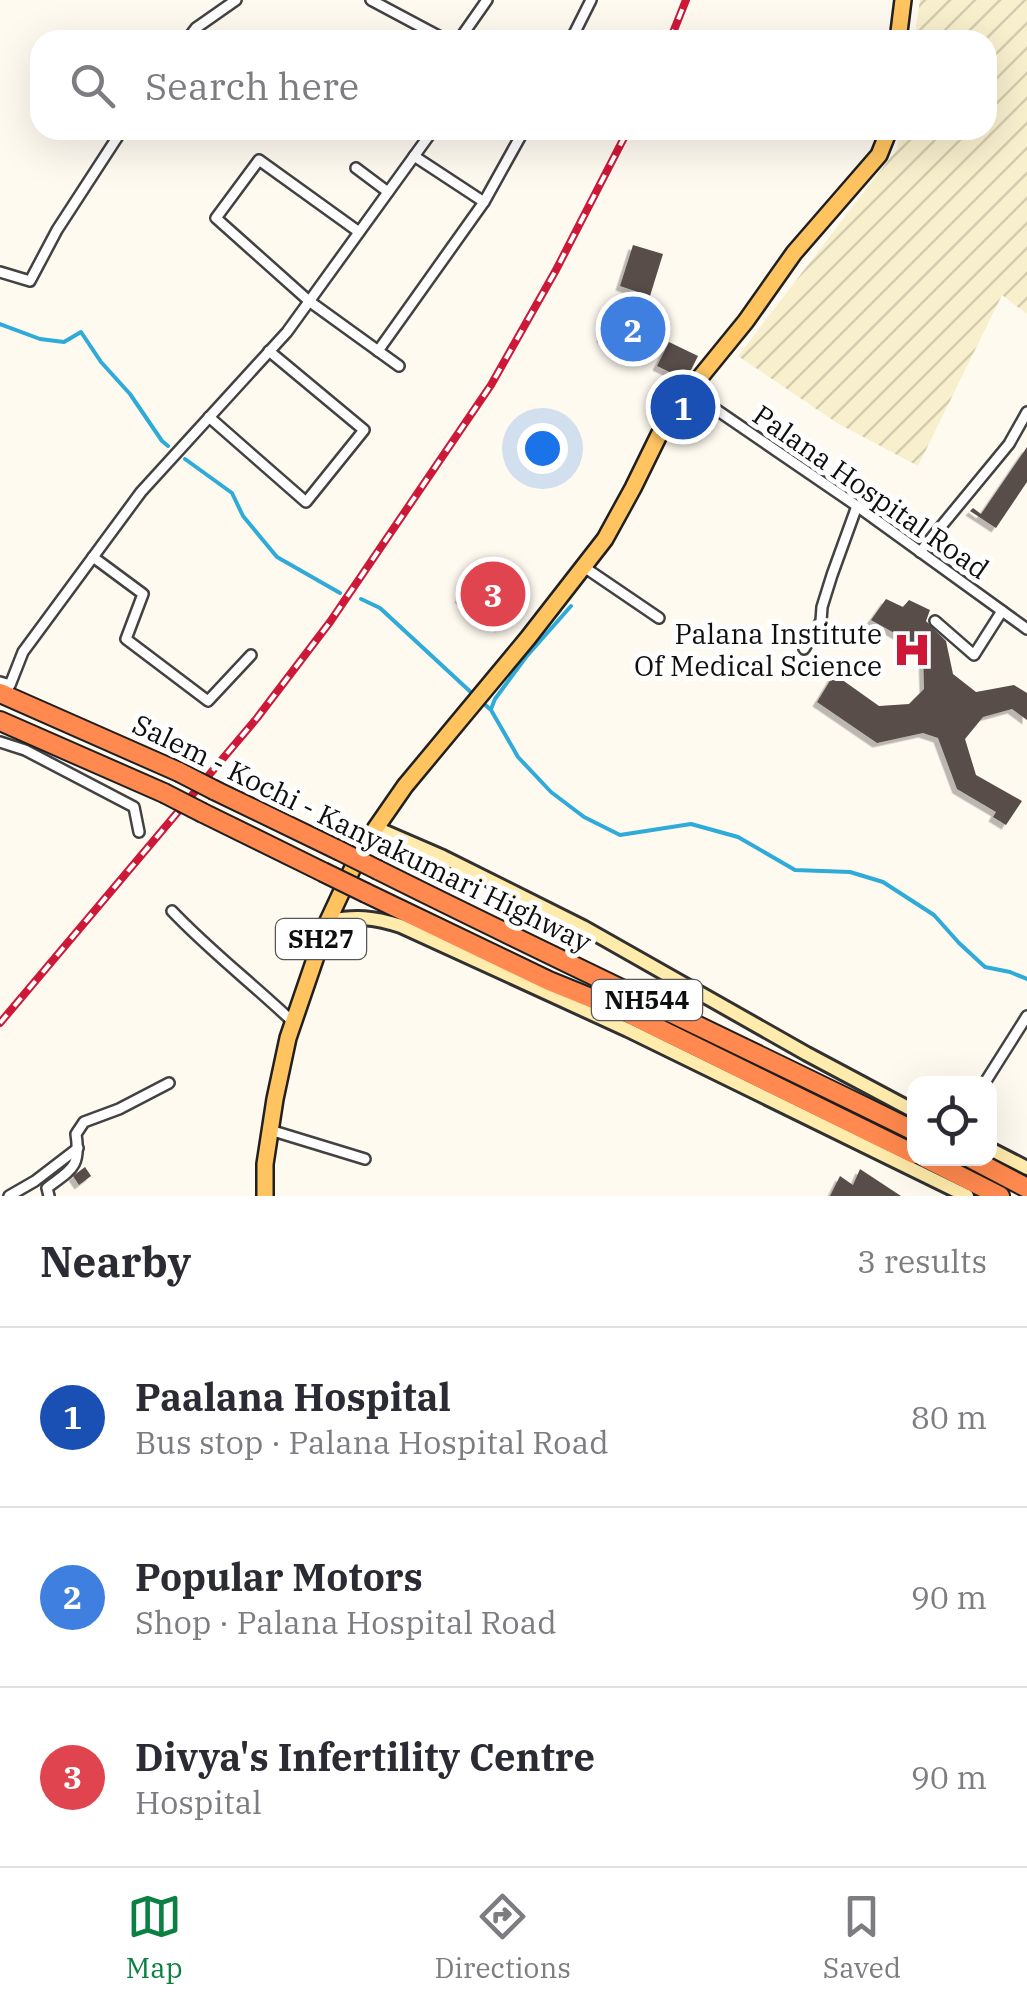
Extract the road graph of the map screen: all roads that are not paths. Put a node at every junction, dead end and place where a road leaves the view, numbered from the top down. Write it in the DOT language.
graph roads {
  1 [pos="236,0"];
  2 [pos="371,0"];
  3 [pos="487,0"];
  4 [pos="591,0"];
  5 [pos="902,0"];
  6 [pos="194,30"];
  7 [pos="427,30"];
  8 [pos="466,30"];
  9 [pos="575,30"];
  10 [pos="899,30"];
  11 [pos="116,140"];
  12 [pos="425,140"];
  13 [pos="518,140"];
  14 [pos="885,140"];
  15 [pos="414,156"];
  16 [pos="356,168"];
  17 [pos="388,192"];
  18 [pos="484,202"];
  19 [pos="359,232"];
  20 [pos="0,272"];
  21 [pos="310,301"];
  22 [pos="269,351"];
  23 [pos="378,351"];
  24 [pos="399,366"];
  25 [pos="689,391"];
  26 [pos="1027,412"];
  27 [pos="209,417"];
  28 [pos="857,506"];
  29 [pos="920,552"];
  30 [pos="93,556"];
  31 [pos="584,567"];
  32 [pos="1002,612"];
  33 [pos="658,618"];
  34 [pos="935,621"];
  35 [pos="1027,629"];
  36 [pos="804,649"];
  37 [pos="251,655"];
  38 [pos="0,682"];
  39 [pos="0,693"];
  40 [pos="0,721"];
  41 [pos="0,742"];
  42 [pos="376,828"];
  43 [pos="139,832"];
  44 [pos="172,911"];
  45 [pos="328,921"];
  46 [pos="1027,1016"];
  47 [pos="293,1022"];
  48 [pos="989,1076"];
  49 [pos="169,1083"];
  50 [pos="907,1107"];
  51 [pos="907,1127"];
  52 [pos="270,1130"];
  53 [pos="78,1148"];
  54 [pos="907,1151"];
  55 [pos="997,1153"];
  56 [pos="366,1160"];
  57 [pos="941,1166"];
  58 [pos="985,1166"];
  59 [pos="1027,1168"];
  60 [pos="1027,1188"];
  61 [pos="9,1196"];
  62 [pos="49,1196"];
  63 [pos="265,1196"];
  64 [pos="967,1196"];
  65 [pos="1000,1196"];
  1 -- 6 [label="street"];
  2 -- 7 [label="street"];
  3 -- 8 [label="street"];
  4 -- 9 [label="street"];
  5 -- 10 [label="main road"];
  11 -- 20 [label="street"];
  12 -- 15 [label="street"];
  13 -- 18 [label="street"];
  14 -- 25 [label="main road, SH27"];
  15 -- 17 [label="street"];
  15 -- 18 [label="street"];
  16 -- 17 [label="street"];
  17 -- 19 [label="street"];
  18 -- 23 [label="street"];
  19 -- 21 [label="street"];
  19 -- 21 [label="street"];
  21 -- 22 [label="street"];
  21 -- 23 [label="street"];
  22 -- 27 [label="street"];
  22 -- 27 [label="street"];
  23 -- 24 [label="street"];
  25 -- 28 [label="street, Palana Hospital Road"];
  25 -- 31 [label="main road, SH27"];
  26 -- 29 [label="street"];
  27 -- 30 [label="street"];
  28 -- 29 [label="street, Palana Hospital Road"];
  28 -- 36 [label="street"];
  29 -- 32 [label="street, Palana Hospital Road"];
  30 -- 37 [label="street"];
  30 -- 38 [label="street"];
  31 -- 33 [label="street"];
  31 -- 42 [label="main road, SH27"];
  32 -- 34 [label="street"];
  32 -- 35 [label="street, Palana Hospital Road"];
  39 -- 51 [label="highway, Salem - Kochi - Kanyakumari Highway / NH544, bridge"];
  40 -- 54 [label="highway, Salem - Kochi - Kanyakumari Highway / NH544, bridge"];
  41 -- 43 [label="street"];
  42 -- 45 [label="main road, SH27"];
  42 -- 50 [label="street"];
  44 -- 47 [label="street"];
  45 -- 47 [label="main road, SH27"];
  45 -- 64 [label="street"];
  46 -- 48 [label="street"];
  47 -- 52 [label="main road, SH27"];
  49 -- 53 [label="street"];
  52 -- 56 [label="street"];
  52 -- 63 [label="main road, SH27"];
  53 -- 61 [label="street"];
  53 -- 62 [label="street"];
  55 -- 59 [label="street"];
  57 -- 65 [label="highway"];
  58 -- 60 [label="highway"];
}
